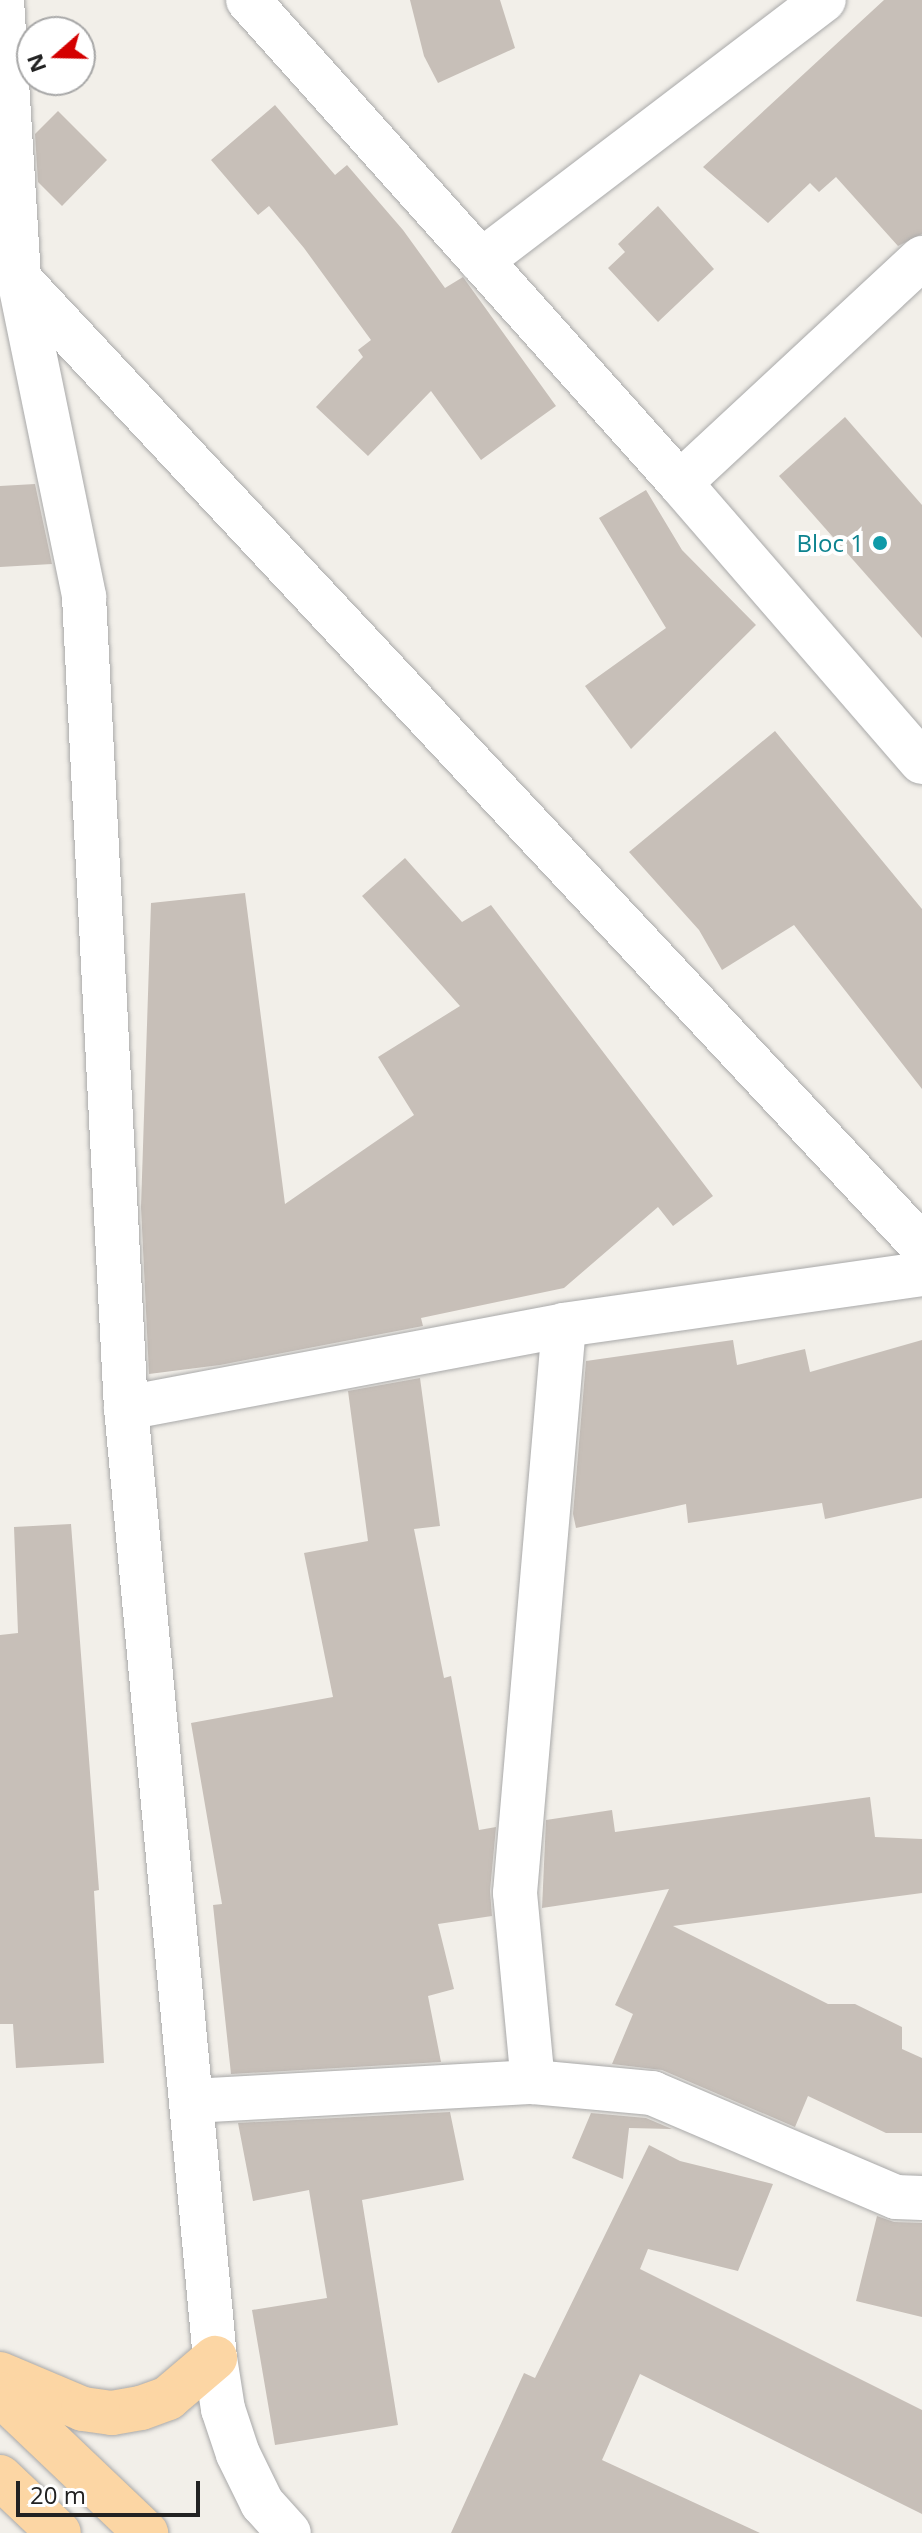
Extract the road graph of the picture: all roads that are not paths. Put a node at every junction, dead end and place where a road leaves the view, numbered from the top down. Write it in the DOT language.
graph roads {
  1 [pos="2,0"];
  2 [pos="248,0"];
  3 [pos="824,0"];
  4 [pos="922,258"];
  5 [pos="481,261"];
  6 [pos="19,279"];
  7 [pos="680,483"];
  8 [pos="922,762"];
  9 [pos="922,1246"];
  10 [pos="922,1274"];
  11 [pos="564,1325"];
  12 [pos="126,1408"];
  13 [pos="533,2082"];
  14 [pos="192,2101"];
  15 [pos="922,2198"];
  16 [pos="215,2358"];
  17 [pos="0,2374"];
  18 [pos="0,2394"];
  19 [pos="0,2477"];
  20 [pos="59,2533"];
  21 [pos="146,2533"];
  22 [pos="289,2533"];
  1 -- 6 [label="street"];
  2 -- 5 [label="street"];
  3 -- 5 [label="street"];
  4 -- 7 [label="street"];
  5 -- 7 [label="street"];
  6 -- 9 [label="street"];
  6 -- 12 [label="street"];
  7 -- 8 [label="street"];
  10 -- 11 [label="street"];
  11 -- 12 [label="street"];
  11 -- 13 [label="street"];
  12 -- 14 [label="street"];
  13 -- 14 [label="street"];
  13 -- 15 [label="street"];
  14 -- 16 [label="street"];
  16 -- 17 [label="main road"];
  16 -- 22 [label="street"];
  18 -- 21 [label="main road"];
  19 -- 20 [label="main road"];
}
